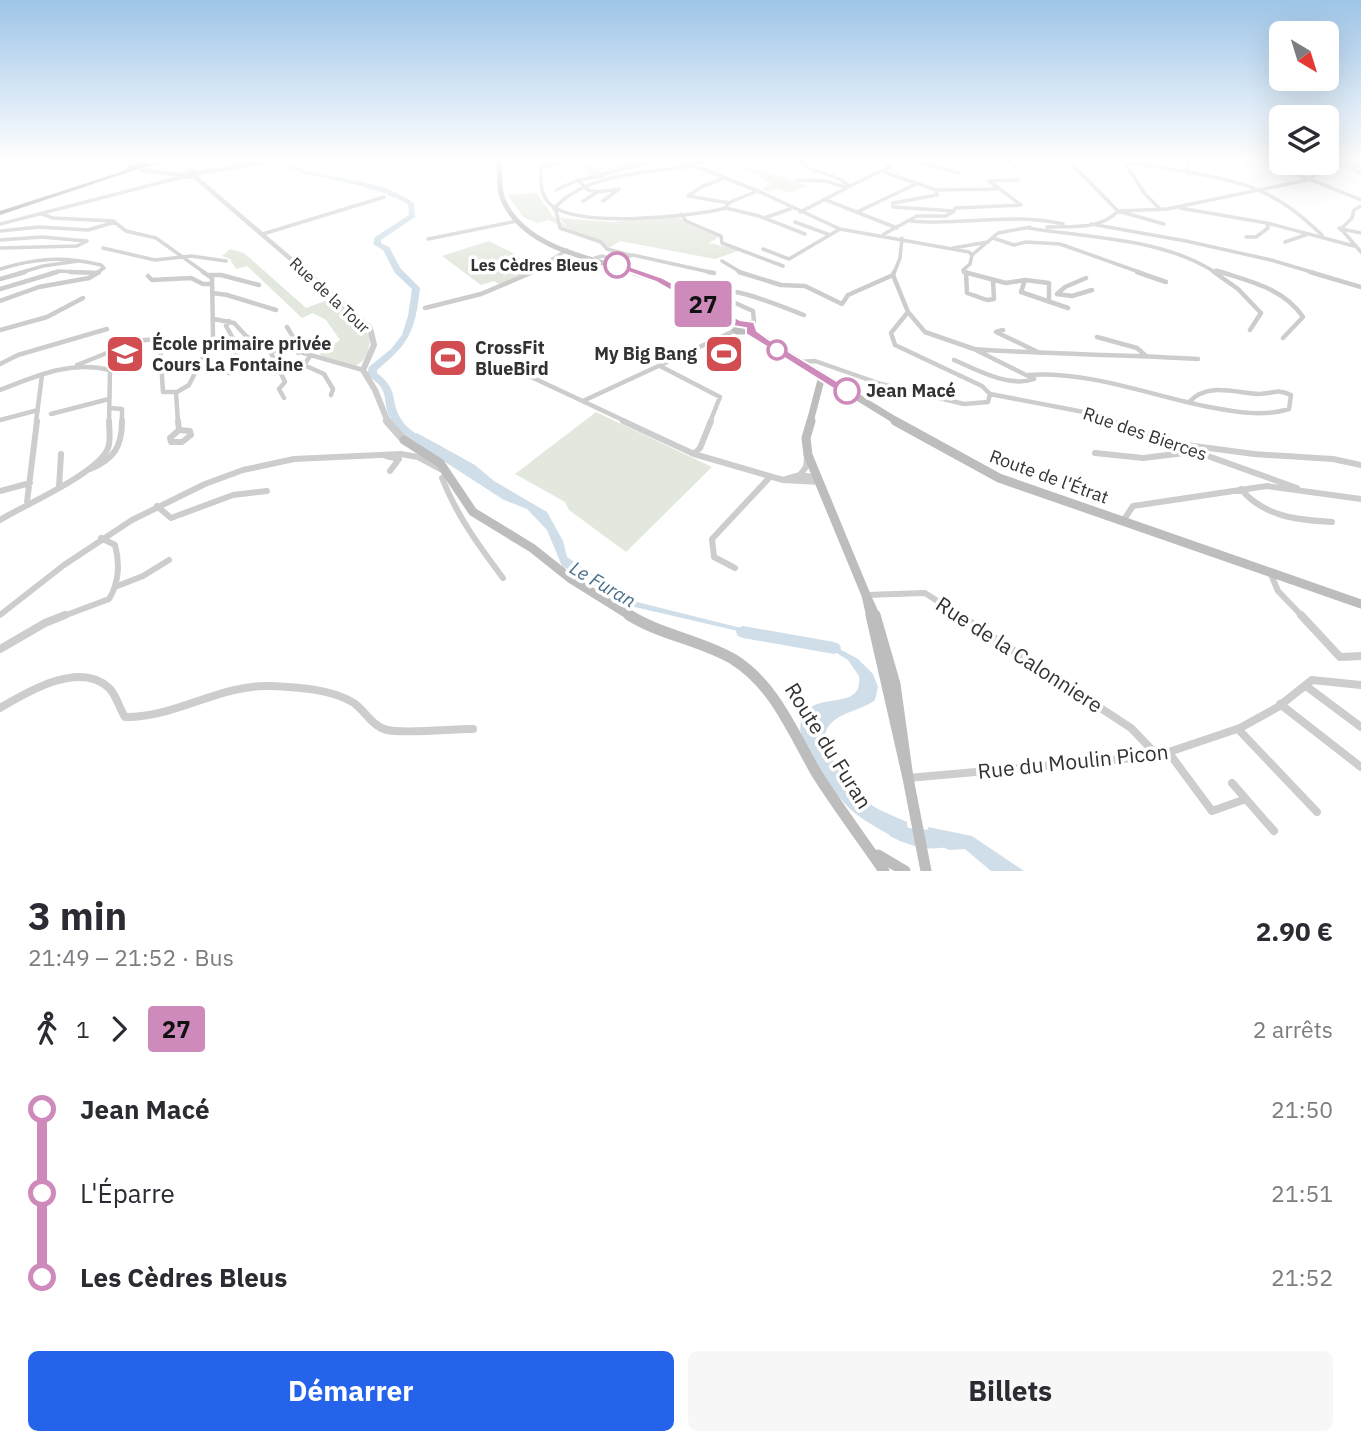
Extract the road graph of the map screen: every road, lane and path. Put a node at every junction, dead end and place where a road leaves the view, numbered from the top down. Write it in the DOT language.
graph roads {
  1 [pos="36,200"];
  2 [pos="94,200"];
  3 [pos="224,200"];
  4 [pos="375,200"];
  5 [pos="503,200"];
  6 [pos="547,200"];
  7 [pos="561,200"];
  8 [pos="714,200"];
  9 [pos="736,200"];
  10 [pos="775,200"];
  11 [pos="826,200"];
  12 [pos="879,200"];
  13 [pos="920,200"];
  14 [pos="1013,200"];
  15 [pos="1106,200"];
  16 [pos="1151,200"];
  17 [pos="1213,200"];
  18 [pos="1276,200"];
  19 [pos="730,202"];
  20 [pos="1361,206"];
  21 [pos="726,208"];
  22 [pos="1173,208"];
  23 [pos="793,209"];
  24 [pos="1160,209"];
  25 [pos="555,210"];
  26 [pos="0,211"];
  27 [pos="954,211"];
  28 [pos="1118,211"];
  29 [pos="800,212"];
  30 [pos="857,212"];
  31 [pos="42,214"];
  32 [pos="681,214"];
  33 [pos="764,218"];
  34 [pos="517,221"];
  35 [pos="911,221"];
  36 [pos="115,222"];
  37 [pos="795,222"];
  38 [pos="1267,223"];
  39 [pos="0,224"];
  40 [pos="1164,224"];
  41 [pos="1091,225"];
  42 [pos="1065,226"];
  43 [pos="897,228"];
  44 [pos="1049,228"];
  45 [pos="840,229"];
  46 [pos="1344,229"];
  47 [pos="0,231"];
  48 [pos="1361,233"];
  49 [pos="263,234"];
  50 [pos="805,234"];
  51 [pos="830,235"];
  52 [pos="881,235"];
  53 [pos="1322,235"];
  54 [pos="1246,237"];
  55 [pos="902,238"];
  56 [pos="993,238"];
  57 [pos="428,239"];
  58 [pos="0,240"];
  59 [pos="988,242"];
  60 [pos="1285,242"];
  61 [pos="1354,246"];
  62 [pos="0,248"];
  63 [pos="103,248"];
  64 [pos="949,248"];
  65 [pos="762,249"];
  66 [pos="568,250"];
  67 [pos="1361,252"];
  68 [pos="630,255"];
  69 [pos="972,255"];
  70 [pos="179,257"];
  71 [pos="595,258"];
  72 [pos="81,261"];
  73 [pos="226,261"];
  74 [pos="722,261"];
  75 [pos="1204,265"];
  76 [pos="783,266"];
  77 [pos="0,270"];
  78 [pos="714,273"];
  79 [pos="966,273"];
  80 [pos="98,274"];
  81 [pos="209,275"];
  82 [pos="893,275"];
  83 [pos="148,276"];
  84 [pos="1086,278"];
  85 [pos="0,279"];
  86 [pos="1025,280"];
  87 [pos="993,281"];
  88 [pos="1166,282"];
  89 [pos="212,284"];
  90 [pos="259,285"];
  91 [pos="1361,287"];
  92 [pos="0,289"];
  93 [pos="1092,290"];
  94 [pos="683,292"];
  95 [pos="1049,292"];
  96 [pos="213,293"];
  97 [pos="1057,295"];
  98 [pos="83,298"];
  99 [pos="0,302"];
  100 [pos="733,302"];
  101 [pos="1049,302"];
  102 [pos="842,304"];
  103 [pos="1061,306"];
  104 [pos="425,307"];
  105 [pos="1068,308"];
  106 [pos="276,310"];
  107 [pos="908,312"];
  108 [pos="804,315"];
  109 [pos="214,319"];
  110 [pos="229,321"];
  111 [pos="287,327"];
  112 [pos="736,327"];
  113 [pos="750,328"];
  114 [pos="107,329"];
  115 [pos="0,330"];
  116 [pos="1003,330"];
  117 [pos="1250,330"];
  118 [pos="1097,337"];
  119 [pos="1283,338"];
  120 [pos="280,347"];
  121 [pos="974,349"];
  122 [pos="298,352"];
  123 [pos="1043,355"];
  124 [pos="310,356"];
  125 [pos="1146,356"];
  126 [pos="1198,359"];
  127 [pos="954,360"];
  128 [pos="798,362"];
  129 [pos="0,363"];
  130 [pos="77,365"];
  131 [pos="508,366"];
  132 [pos="660,366"];
  133 [pos="363,370"];
  134 [pos="229,373"];
  135 [pos="42,375"];
  136 [pos="1028,375"];
  137 [pos="822,376"];
  138 [pos="831,382"];
  139 [pos="0,390"];
  140 [pos="816,392"];
  141 [pos="176,393"];
  142 [pos="603,393"];
  143 [pos="990,394"];
  144 [pos="331,395"];
  145 [pos="284,398"];
  146 [pos="109,399"];
  147 [pos="583,401"];
  148 [pos="1190,401"];
  149 [pos="592,405"];
  150 [pos="109,408"];
  151 [pos="38,410"];
  152 [pos="51,414"];
  153 [pos="0,420"];
  154 [pos="179,430"];
  155 [pos="404,440"];
  156 [pos="1175,444"];
  157 [pos="1196,452"];
  158 [pos="1095,453"];
  159 [pos="61,454"];
  160 [pos="694,454"];
  161 [pos="808,455"];
  162 [pos="383,456"];
  163 [pos="1361,465"];
  164 [pos="87,471"];
  165 [pos="390,471"];
  166 [pos="1252,471"];
  167 [pos="448,473"];
  168 [pos="800,475"];
  169 [pos="1265,475"];
  170 [pos="769,478"];
  171 [pos="783,480"];
  172 [pos="819,480"];
  173 [pos="30,482"];
  174 [pos="1273,485"];
  175 [pos="59,486"];
  176 [pos="1259,487"];
  177 [pos="1297,488"];
  178 [pos="1241,489"];
  179 [pos="0,491"];
  180 [pos="267,491"];
  181 [pos="1361,499"];
  182 [pos="27,502"];
  183 [pos="157,506"];
  184 [pos="0,520"];
  185 [pos="1123,521"];
  186 [pos="1332,522"];
  187 [pos="101,538"];
  188 [pos="169,559"];
  189 [pos="735,568"];
  190 [pos="1269,572"];
  191 [pos="503,578"];
  192 [pos="115,587"];
  193 [pos="866,595"];
  194 [pos="1361,604"];
  195 [pos="0,615"];
  196 [pos="0,649"];
  197 [pos="1361,656"];
  198 [pos="1361,685"];
  199 [pos="1306,686"];
  200 [pos="1280,704"];
  201 [pos="0,708"];
  202 [pos="1361,727"];
  203 [pos="473,729"];
  204 [pos="1238,729"];
  205 [pos="1169,753"];
  206 [pos="1157,756"];
  207 [pos="1361,767"];
  208 [pos="908,778"];
  209 [pos="1232,783"];
  210 [pos="1246,799"];
  211 [pos="1317,812"];
  212 [pos="1274,831"];
  213 [pos="870,849"];
  214 [pos="884,871"];
  215 [pos="905,871"];
  216 [pos="926,871"];
  1 -- 26 [label="highway, bridge"];
  2 -- 31 [label="street"];
  3 -- 49 [label="street, Rue de la Tour"];
  4 -- 49 [label="street"];
  5 -- 34 [label="main road"];
  6 -- 25 [label="street"];
  7 -- 25 [label="street"];
  8 -- 19 [label="street"];
  9 -- 19 [label="street"];
  10 -- 23 [label="street"];
  11 -- 29 [label="street"];
  11 -- 30 [label="street"];
  12 -- 30 [label="street"];
  13 -- 27 [label="street"];
  14 -- 27 [label="street"];
  15 -- 28 [label="street"];
  16 -- 24 [label="street"];
  17 -- 22 [label="street"];
  18 -- 53 [label="street"];
  19 -- 21 [label="street"];
  20 -- 46 [label="street"];
  21 -- 32 [label="street"];
  21 -- 33 [label="street"];
  22 -- 24 [label="street"];
  22 -- 38 [label="street"];
  23 -- 29 [label="street"];
  23 -- 33 [label="street"];
  24 -- 28 [label="street"];
  25 -- 32 [label="street"];
  25 -- 68 [label="street"];
  27 -- 35 [label="street"];
  28 -- 40 [label="street"];
  28 -- 41 [label="street"];
  29 -- 45 [label="street"];
  30 -- 43 [label="street"];
  31 -- 36 [label="street"];
  31 -- 39 [label="street"];
  32 -- 76 [label="street"];
  33 -- 50 [label="street"];
  34 -- 57 [label="street"];
  34 -- 66 [label="main road"];
  35 -- 42 [label="street"];
  35 -- 43 [label="street"];
  36 -- 47 [label="street"];
  36 -- 70 [label="street"];
  37 -- 51 [label="street"];
  38 -- 53 [label="street"];
  38 -- 54 [label="street"];
  41 -- 42 [label="street"];
  41 -- 91 [label="street"];
  42 -- 44 [label="street"];
  43 -- 52 [label="street"];
  44 -- 56 [label="street"];
  44 -- 75 [label="street"];
  45 -- 51 [label="street"];
  45 -- 52 [label="street"];
  46 -- 48 [label="street"];
  46 -- 61 [label="street"];
  49 -- 133 [label="street, Rue de la Tour"];
  51 -- 65 [label="street"];
  52 -- 55 [label="street"];
  53 -- 60 [label="street"];
  53 -- 61 [label="street"];
  55 -- 64 [label="street"];
  55 -- 82 [label="street"];
  56 -- 59 [label="street"];
  56 -- 88 [label="street"];
  58 -- 62 [label="street"];
  59 -- 64 [label="street"];
  59 -- 69 [label="street"];
  61 -- 67 [label="street"];
  63 -- 70 [label="street"];
  64 -- 69 [label="street"];
  66 -- 71 [label="main road"];
  66 -- 104 [label="street"];
  68 -- 71 [label="street"];
  68 -- 78 [label="street"];
  69 -- 79 [label="street"];
  70 -- 73 [label="street"];
  70 -- 81 [label="street"];
  71 -- 94 [label="main road"];
  72 -- 77 [label="street"];
  72 -- 80 [label="street"];
  72 -- 85 [label="street"];
  74 -- 102 [label="street"];
  75 -- 117 [label="street"];
  75 -- 119 [label="street"];
  79 -- 87 [label="street"];
  79 -- 87 [label="street"];
  80 -- 92 [label="street"];
  80 -- 99 [label="street"];
  81 -- 89 [label="street"];
  81 -- 90 [label="street"];
  82 -- 102 [label="street"];
  82 -- 107 [label="street"];
  83 -- 89 [label="street"];
  84 -- 97 [label="street"];
  86 -- 87 [label="street"];
  86 -- 95 [label="street"];
  86 -- 101 [label="street"];
  89 -- 96 [label="street"];
  93 -- 97 [label="street"];
  94 -- 108 [label="street"];
  94 -- 112 [label="main road"];
  95 -- 97 [label="street"];
  95 -- 101 [label="street"];
  96 -- 106 [label="street"];
  96 -- 109 [label="street"];
  97 -- 103 [label="street"];
  98 -- 115 [label="street"];
  100 -- 113 [label="street"];
  101 -- 103 [label="street"];
  103 -- 105 [label="street"];
  107 -- 121 [label="street"];
  107 -- 143 [label="street"];
  109 -- 110 [label="street"];
  109 -- 141 [label="street"];
  110 -- 120 [label="street"];
  110 -- 134 [label="street"];
  111 -- 122 [label="street"];
  112 -- 113 [label="main road"];
  112 -- 132 [label="street"];
  113 -- 128 [label="main road, Route de l'Étrat"];
  114 -- 129 [label="street"];
  116 -- 123 [label="street"];
  118 -- 125 [label="street"];
  120 -- 122 [label="street"];
  120 -- 145 [label="street"];
  121 -- 123 [label="street"];
  121 -- 136 [label="street"];
  122 -- 124 [label="street"];
  123 -- 125 [label="street"];
  124 -- 133 [label="street"];
  124 -- 144 [label="street"];
  125 -- 126 [label="street"];
  127 -- 136 [label="street"];
  128 -- 137 [label="main road, Route de l'Étrat"];
  128 -- 143 [label="street"];
  130 -- 135 [label="street"];
  130 -- 141 [label="street"];
  130 -- 146 [label="street"];
  131 -- 147 [label="street"];
  132 -- 142 [label="street"];
  132 -- 160 [label="street"];
  133 -- 155 [label="street"];
  135 -- 139 [label="street"];
  135 -- 151 [label="street"];
  136 -- 148 [label="street"];
  137 -- 138 [label="main road, Route de l'Étrat"];
  137 -- 140 [label="main road"];
  138 -- 140 [label="main road"];
  138 -- 185 [label="main road, Route de l'Étrat"];
  140 -- 161 [label="main road"];
  141 -- 154 [label="street"];
  142 -- 147 [label="street"];
  142 -- 149 [label="street"];
  143 -- 156 [label="street, Rue des Bierces"];
  146 -- 150 [label="street"];
  146 -- 152 [label="street"];
  147 -- 149 [label="street"];
  148 -- 148 [label="street"];
  149 -- 160 [label="street"];
  150 -- 164 [label="street"];
  150 -- 164 [label="street"];
  151 -- 153 [label="street"];
  151 -- 173 [label="street"];
  155 -- 167 [label="main road, Route du Furan"];
  156 -- 157 [label="street, Rue des Bierces"];
  156 -- 163 [label="street"];
  157 -- 158 [label="street"];
  157 -- 166 [label="street, Rue des Bierces"];
  159 -- 175 [label="street"];
  160 -- 170 [label="street"];
  161 -- 168 [label="street"];
  161 -- 172 [label="main road"];
  162 -- 165 [label="street"];
  162 -- 167 [label="street"];
  162 -- 183 [label="street"];
  164 -- 175 [label="street"];
  166 -- 169 [label="street, Rue des Bierces"];
  166 -- 176 [label="street"];
  167 -- 191 [label="street"];
  167 -- 213 [label="main road, Route du Furan"];
  168 -- 171 [label="street"];
  168 -- 172 [label="street"];
  169 -- 174 [label="street"];
  169 -- 177 [label="street, Rue des Bierces"];
  170 -- 171 [label="street"];
  170 -- 189 [label="street"];
  171 -- 172 [label="street"];
  172 -- 193 [label="main road"];
  173 -- 179 [label="street"];
  173 -- 182 [label="street"];
  174 -- 176 [label="street, Rue des Bierces"];
  174 -- 177 [label="street, Rue des Bierces"];
  175 -- 182 [label="street"];
  176 -- 178 [label="street, Rue des Bierces"];
  177 -- 181 [label="street, Rue des Bierces"];
  178 -- 185 [label="street, Rue des Bierces"];
  178 -- 186 [label="street"];
  180 -- 183 [label="street"];
  182 -- 184 [label="street"];
  183 -- 187 [label="street"];
  185 -- 190 [label="main road, Route de l'Étrat"];
  187 -- 192 [label="street"];
  187 -- 195 [label="street"];
  188 -- 192 [label="street"];
  190 -- 194 [label="main road, Route de l'Étrat"];
  190 -- 197 [label="street"];
  192 -- 196 [label="street"];
  193 -- 206 [label="street, Rue de la Calonniere"];
  193 -- 208 [label="main road"];
  198 -- 199 [label="street"];
  199 -- 200 [label="street, Rue du Moulin Picon"];
  199 -- 202 [label="street"];
  200 -- 204 [label="street, Rue du Moulin Picon"];
  200 -- 207 [label="street"];
  201 -- 203 [label="street"];
  204 -- 205 [label="street, Rue du Moulin Picon"];
  204 -- 211 [label="street"];
  205 -- 206 [label="street, Rue du Moulin Picon"];
  205 -- 210 [label="street"];
  206 -- 208 [label="street, Rue du Moulin Picon"];
  208 -- 216 [label="main road"];
  209 -- 210 [label="street"];
  210 -- 212 [label="street"];
  213 -- 214 [label="main road, Route du Furan"];
  213 -- 215 [label="main road, Route du Furan"];
}
